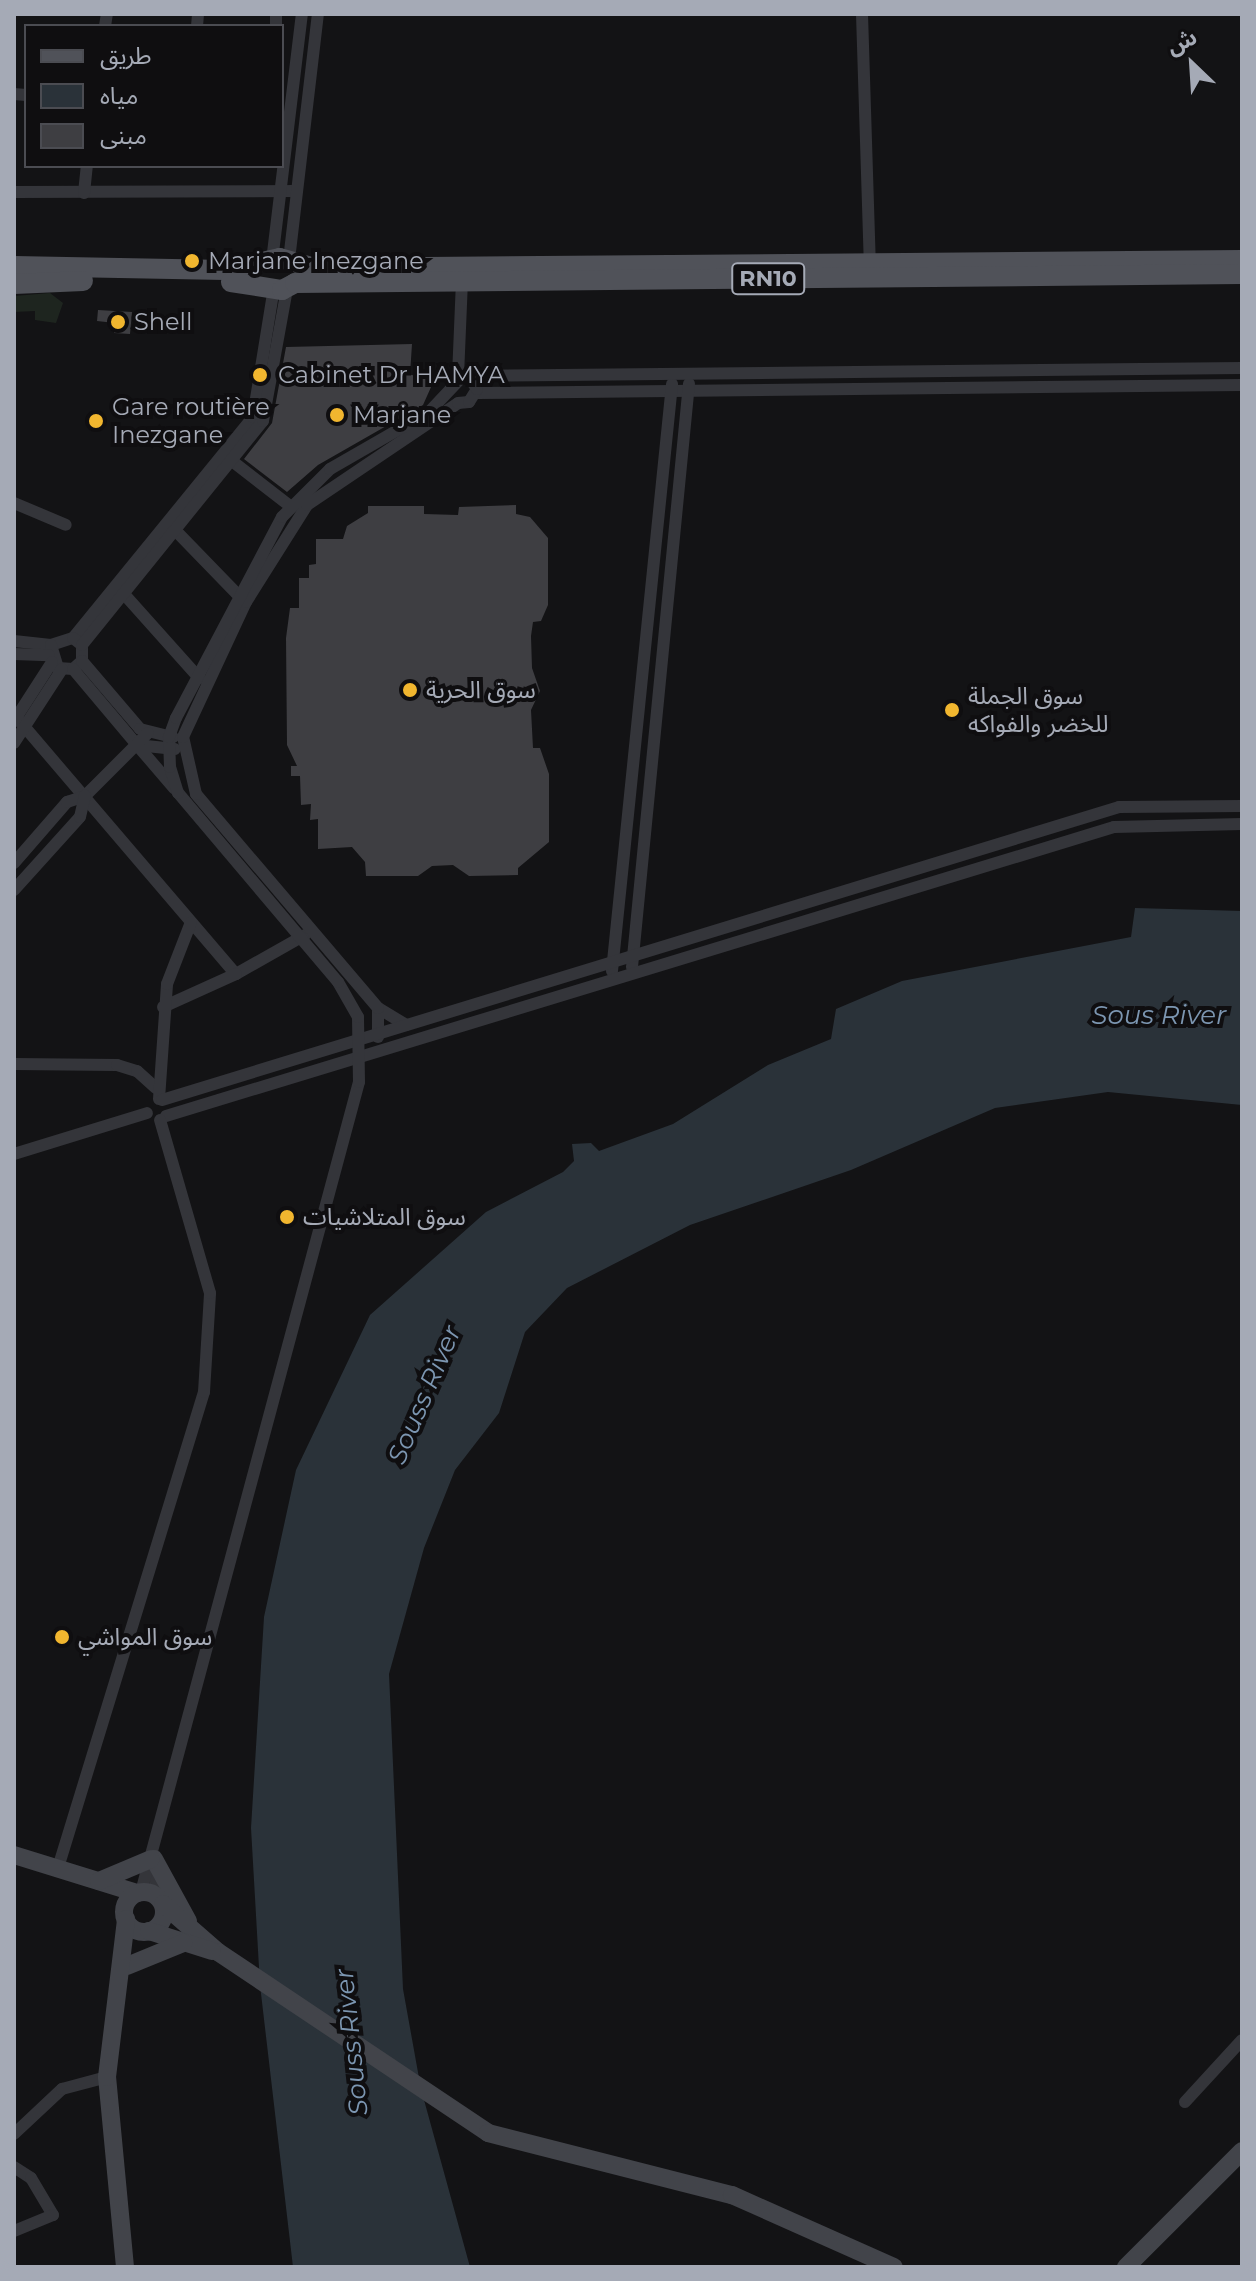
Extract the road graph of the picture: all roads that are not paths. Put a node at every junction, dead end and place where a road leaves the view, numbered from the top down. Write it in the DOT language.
graph roads {
  1 [pos="302,14"];
  2 [pos="318,14"];
  3 [pos="862,14"];
  4 [pos="306,95"];
  5 [pos="287,96"];
  6 [pos="284,152"];
  7 [pos="87,168"];
  8 [pos="283,168"];
  9 [pos="282,190"];
  10 [pos="296,191"];
  11 [pos="14,192"];
  12 [pos="84,193"];
  13 [pos="1242,260"];
  14 [pos="870,264"];
  15 [pos="14,266"];
  16 [pos="1242,274"];
  17 [pos="281,275"];
  18 [pos="462,282"];
  19 [pos="14,284"];
  20 [pos="1242,368"];
  21 [pos="673,373"];
  22 [pos="690,373"];
  23 [pos="463,377"];
  24 [pos="1242,385"];
  25 [pos="449,388"];
  26 [pos="671,389"];
  27 [pos="689,389"];
  28 [pos="477,393"];
  29 [pos="458,403"];
  30 [pos="232,461"];
  31 [pos="14,503"];
  32 [pos="290,506"];
  33 [pos="66,525"];
  34 [pos="176,531"];
  35 [pos="668,592"];
  36 [pos="124,594"];
  37 [pos="242,598"];
  38 [pos="650,598"];
  39 [pos="667,606"];
  40 [pos="14,641"];
  41 [pos="77,642"];
  42 [pos="14,654"];
  43 [pos="62,660"];
  44 [pos="200,679"];
  45 [pos="16,719"];
  46 [pos="26,729"];
  47 [pos="148,733"];
  48 [pos="15,740"];
  49 [pos="168,743"];
  50 [pos="182,743"];
  51 [pos="137,745"];
  52 [pos="178,793"];
  53 [pos="85,796"];
  54 [pos="1242,806"];
  55 [pos="1242,824"];
  56 [pos="14,863"];
  57 [pos="14,890"];
  58 [pos="191,922"];
  59 [pos="306,934"];
  60 [pos="632,960"];
  61 [pos="612,966"];
  62 [pos="236,974"];
  63 [pos="631,978"];
  64 [pos="613,983"];
  65 [pos="163,1007"];
  66 [pos="378,1008"];
  67 [pos="406,1025"];
  68 [pos="380,1033"];
  69 [pos="362,1038"];
  70 [pos="367,1054"];
  71 [pos="14,1064"];
  72 [pos="159,1096"];
  73 [pos="147,1113"];
  74 [pos="163,1118"];
  75 [pos="14,1154"];
  76 [pos="14,1855"];
  77 [pos="153,1857"];
  78 [pos="57,1871"];
  79 [pos="92,1882"];
  80 [pos="149,1896"];
  81 [pos="126,1917"];
  82 [pos="147,1931"];
  83 [pos="188,1937"];
  84 [pos="127,1966"];
  85 [pos="119,1985"];
  86 [pos="1242,2040"];
  87 [pos="107,2077"];
  88 [pos="1185,2102"];
  89 [pos="14,2134"];
  90 [pos="1242,2151"];
  91 [pos="14,2167"];
  92 [pos="14,2231"];
  93 [pos="125,2267"];
  94 [pos="894,2267"];
  95 [pos="1126,2267"];
  1 -- 5 [label="street"];
  2 -- 4 [label="street"];
  3 -- 14 [label="street"];
  4 -- 5 [label="street"];
  4 -- 10 [label="street"];
  5 -- 6 [label="street"];
  7 -- 12 [label="street"];
  8 -- 9 [label="street"];
  9 -- 10 [label="street"];
  9 -- 12 [label="street"];
  9 -- 17 [label="street"];
  10 -- 17 [label="street"];
  11 -- 12 [label="street"];
  13 -- 14 [label="main road, RN10"];
  14 -- 17 [label="main road, RN10"];
  15 -- 17 [label="main road, RN10"];
  16 -- 18 [label="main road, RN10"];
  17 -- 18 [label="main road, RN10"];
  17 -- 19 [label="main road, RN10"];
  17 -- 30 [label="street"];
  17 -- 41 [label="street"];
  18 -- 23 [label="street"];
  20 -- 22 [label="street"];
  21 -- 22 [label="street"];
  21 -- 23 [label="street"];
  21 -- 26 [label="street"];
  22 -- 27 [label="street"];
  23 -- 25 [label="street"];
  23 -- 28 [label="street"];
  24 -- 27 [label="street"];
  25 -- 29 [label="street"];
  25 -- 32 [label="street"];
  26 -- 27 [label="street"];
  26 -- 28 [label="street"];
  26 -- 38 [label="street"];
  27 -- 35 [label="street"];
  28 -- 29 [label="street"];
  29 -- 37 [label="street"];
  30 -- 32 [label="street"];
  30 -- 34 [label="street"];
  31 -- 33 [label="street"];
  32 -- 37 [label="street"];
  34 -- 36 [label="street"];
  34 -- 37 [label="street"];
  35 -- 38 [label="street"];
  35 -- 39 [label="street"];
  36 -- 41 [label="street"];
  36 -- 44 [label="street"];
  37 -- 44 [label="street"];
  38 -- 39 [label="street"];
  38 -- 61 [label="street"];
  39 -- 60 [label="street"];
  40 -- 43 [label="street"];
  41 -- 43 [label="street"];
  41 -- 43 [label="street"];
  42 -- 43 [label="street"];
  43 -- 45 [label="street"];
  43 -- 46 [label="street"];
  43 -- 47 [label="street"];
  43 -- 51 [label="street"];
  44 -- 49 [label="street"];
  44 -- 50 [label="street"];
  45 -- 46 [label="street"];
  46 -- 48 [label="street"];
  46 -- 53 [label="street"];
  47 -- 49 [label="street"];
  47 -- 51 [label="street"];
  49 -- 50 [label="street"];
  49 -- 51 [label="street"];
  49 -- 52 [label="street"];
  50 -- 59 [label="street"];
  51 -- 52 [label="street"];
  51 -- 53 [label="street"];
  52 -- 59 [label="street"];
  53 -- 56 [label="street"];
  53 -- 57 [label="street"];
  53 -- 58 [label="street"];
  54 -- 60 [label="street"];
  55 -- 63 [label="street"];
  58 -- 62 [label="street"];
  58 -- 65 [label="street"];
  59 -- 62 [label="street"];
  59 -- 66 [label="street"];
  59 -- 69 [label="street"];
  60 -- 61 [label="street"];
  60 -- 63 [label="street"];
  61 -- 64 [label="street"];
  61 -- 67 [label="street"];
  62 -- 65 [label="street"];
  63 -- 64 [label="street"];
  64 -- 70 [label="street"];
  65 -- 72 [label="street"];
  66 -- 67 [label="street"];
  66 -- 68 [label="street"];
  67 -- 68 [label="street"];
  68 -- 69 [label="street"];
  68 -- 70 [label="street"];
  69 -- 70 [label="street"];
  69 -- 72 [label="street"];
  70 -- 74 [label="street"];
  70 -- 77 [label="street"];
  71 -- 72 [label="street"];
  72 -- 73 [label="street"];
  72 -- 74 [label="street"];
  73 -- 74 [label="street"];
  73 -- 75 [label="street"];
  74 -- 78 [label="street"];
  76 -- 78 [label="street"];
  77 -- 79 [label="street"];
  77 -- 80 [label="street"];
  77 -- 83 [label="street"];
  78 -- 79 [label="street"];
  79 -- 80 [label="street"];
  79 -- 81 [label="street"];
  80 -- 81 [label="street"];
  80 -- 82 [label="street"];
  80 -- 83 [label="street"];
  81 -- 82 [label="street"];
  81 -- 85 [label="street"];
  82 -- 83 [label="street"];
  82 -- 84 [label="street"];
  83 -- 84 [label="street"];
  83 -- 94 [label="street"];
  84 -- 85 [label="street"];
  85 -- 87 [label="street"];
  86 -- 88 [label="street"];
  87 -- 89 [label="street"];
  87 -- 93 [label="street"];
  90 -- 95 [label="street"];
  91 -- 92 [label="street"];
}
